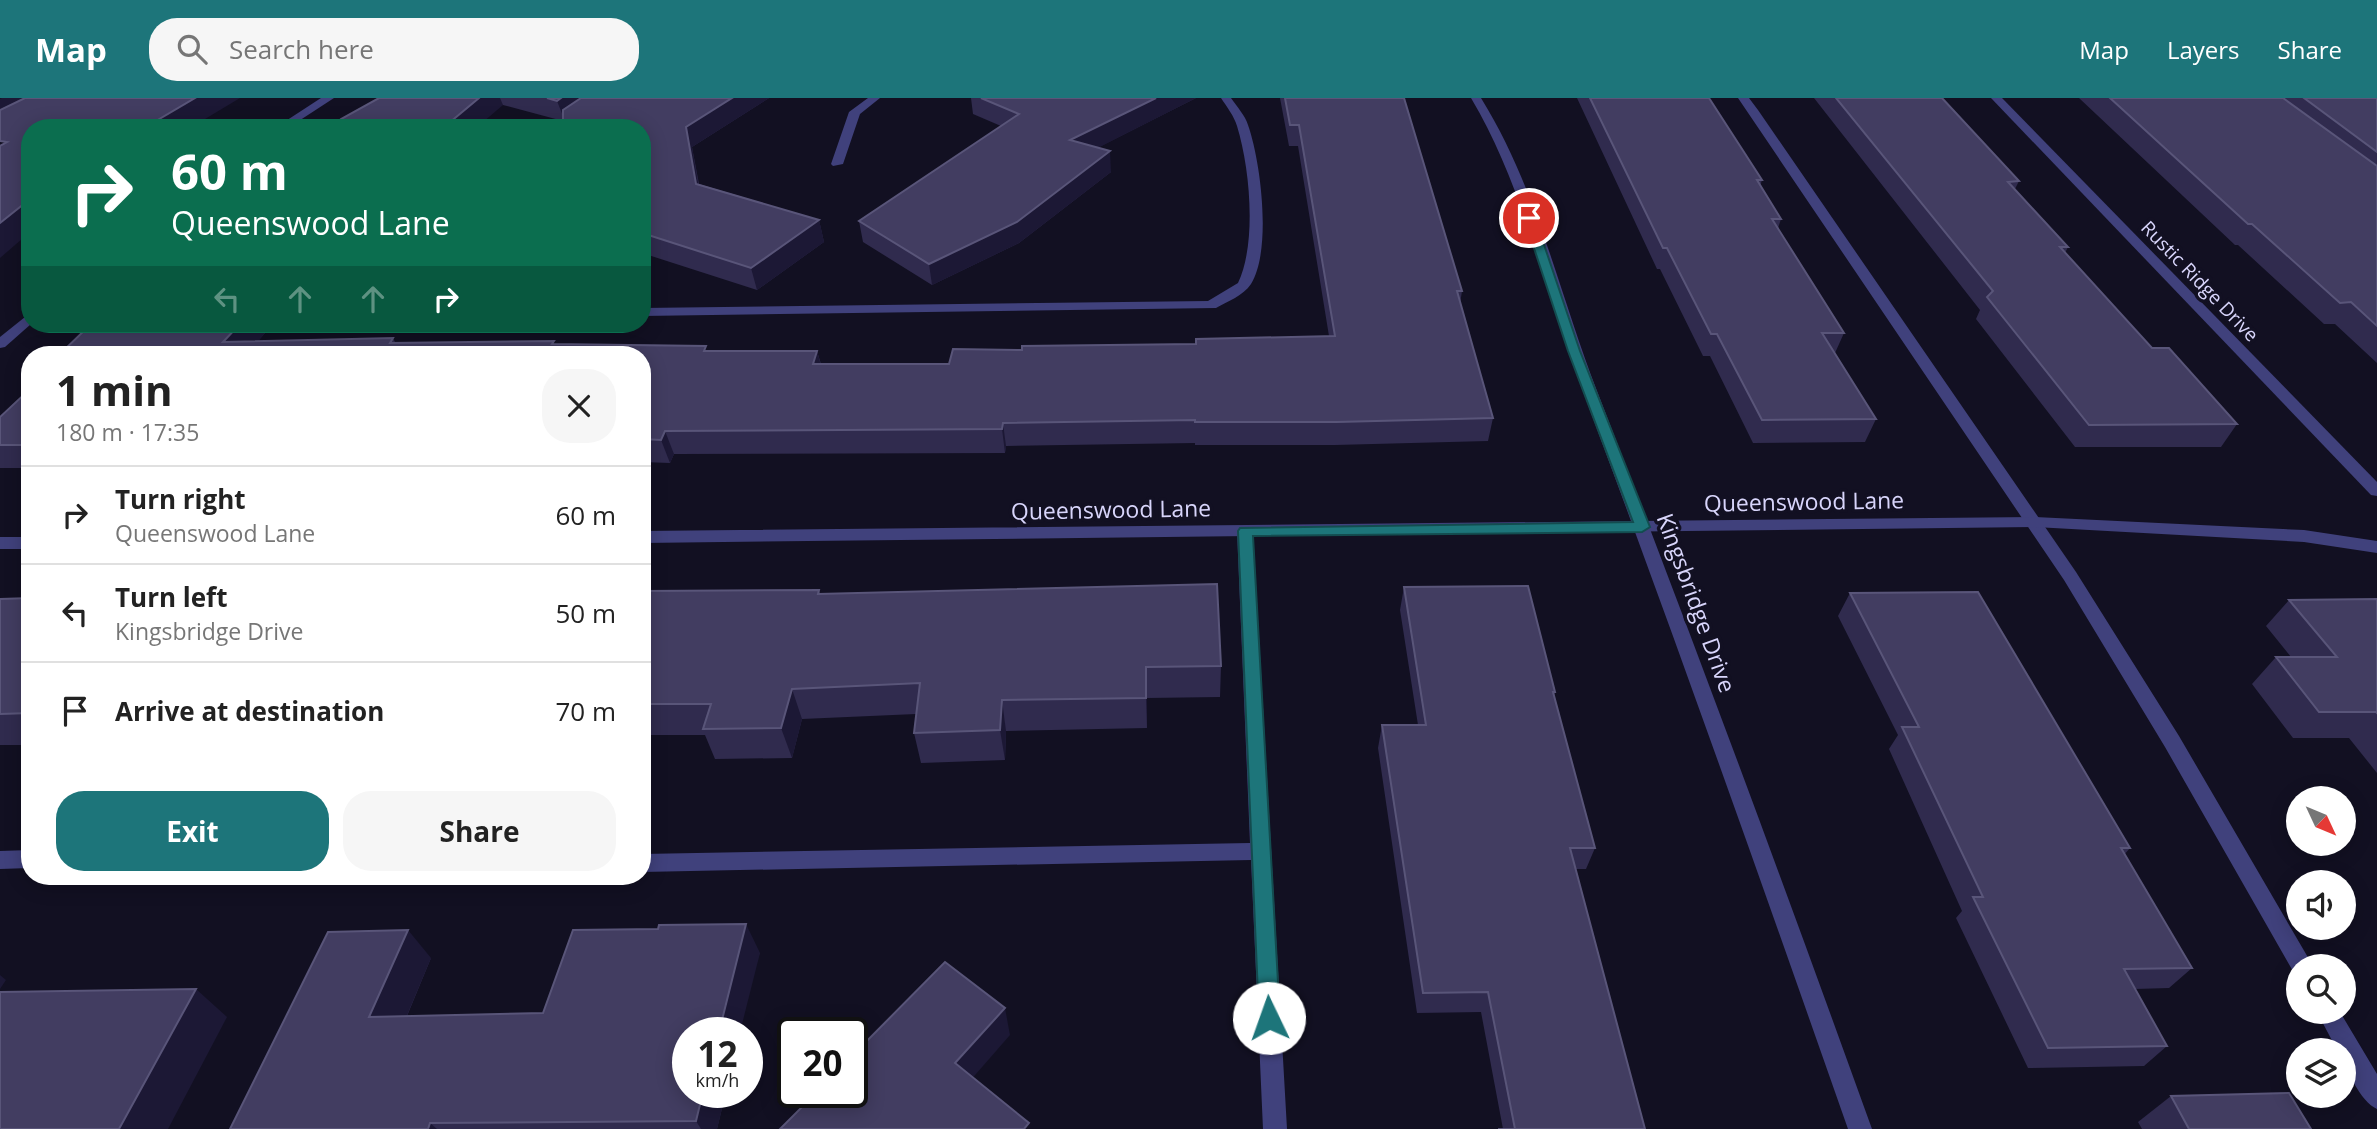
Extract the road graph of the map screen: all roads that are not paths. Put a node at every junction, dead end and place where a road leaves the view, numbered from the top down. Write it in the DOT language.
graph roads {
  1 [pos="329,98"];
  2 [pos="875,98"];
  3 [pos="1226,98"];
  4 [pos="1476,98"];
  5 [pos="1743,98"];
  6 [pos="1996,98"];
  7 [pos="295,119"];
  8 [pos="837,164"];
  9 [pos="651,312"];
  10 [pos="21,325"];
  11 [pos="0,344"];
  12 [pos="2377,491"];
  13 [pos="2035,522"];
  14 [pos="1642,527"];
  15 [pos="1245,531"];
  16 [pos="651,537"];
  17 [pos="0,543"];
  18 [pos="21,543"];
  19 [pos="2377,547"];
  20 [pos="1261,851"];
  21 [pos="21,859"];
  22 [pos="0,860"];
  23 [pos="651,863"];
  24 [pos="2295,954"];
  25 [pos="2335,1024"];
  26 [pos="2377,1097"];
  27 [pos="1275,1129"];
  28 [pos="1860,1129"];
  1 -- 7 [label="street"];
  2 -- 8 [label="street"];
  3 -- 9 [label="street"];
  4 -- 14 [label="street, Kingsbridge Drive"];
  5 -- 13 [label="street"];
  6 -- 12 [label="street, Rustic Ridge Drive"];
  10 -- 11 [label="street"];
  13 -- 14 [label="street, Queenswood Lane"];
  13 -- 19 [label="street, Queenswood Lane"];
  13 -- 24 [label="street"];
  14 -- 15 [label="street, Queenswood Lane"];
  14 -- 28 [label="street, Kingsbridge Drive"];
  15 -- 16 [label="street, Queenswood Lane"];
  15 -- 20 [label="street"];
  17 -- 18 [label="street"];
  20 -- 23 [label="street"];
  20 -- 27 [label="street"];
  21 -- 22 [label="street"];
  25 -- 26 [label="street"];
}
